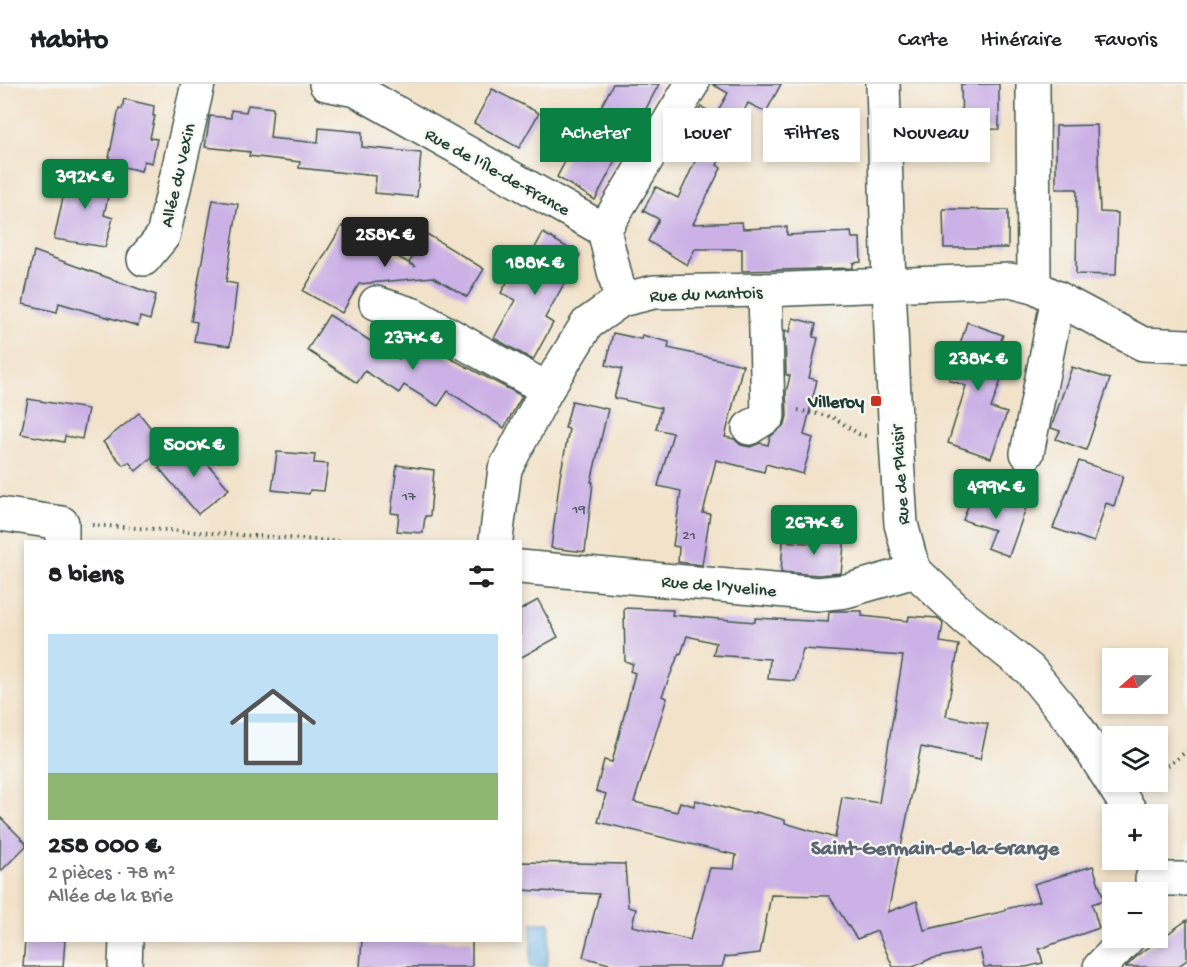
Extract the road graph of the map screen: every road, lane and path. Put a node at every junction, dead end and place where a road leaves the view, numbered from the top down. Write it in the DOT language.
graph roads {
  1 [pos="198,84"];
  2 [pos="326,84"];
  3 [pos="692,84"];
  4 [pos="884,84"];
  5 [pos="1033,84"];
  6 [pos="382,94"];
  7 [pos="604,230"];
  8 [pos="144,259"];
  9 [pos="889,285"];
  10 [pos="765,290"];
  11 [pos="1046,292"];
  12 [pos="621,300"];
  13 [pos="376,303"];
  14 [pos="1187,346"];
  15 [pos="547,389"];
  16 [pos="758,416"];
  17 [pos="896,441"];
  18 [pos="1027,453"];
  19 [pos="0,514"];
  20 [pos="62,532"];
  21 [pos="290,540"];
  22 [pos="491,540"];
  23 [pos="522,567"];
  24 [pos="915,572"];
  25 [pos="1187,751"];
  26 [pos="1168,765"];
  27 [pos="1126,804"];
  28 [pos="1149,877"];
  29 [pos="1187,879"];
  30 [pos="126,942"];
  31 [pos="1118,948"];
  32 [pos="125,967"];
  33 [pos="1100,967"];
  1 -- 8 [label="street, Allée du Vexin"];
  2 -- 6 [label="street, Rue de l'Île-de-France"];
  3 -- 7 [label="street"];
  4 -- 9 [label="street, Rue de Plaisir"];
  5 -- 11 [label="street"];
  6 -- 7 [label="street, Rue de l'Île-de-France"];
  7 -- 12 [label="street"];
  9 -- 10 [label="street, Rue du Mantois"];
  9 -- 11 [label="street, Rue du Mantois"];
  9 -- 17 [label="street, Rue de Plaisir"];
  10 -- 12 [label="street, Rue du Mantois"];
  10 -- 16 [label="street"];
  11 -- 14 [label="street, Rue du Mantois"];
  11 -- 18 [label="street"];
  12 -- 15 [label="street, Rue du Mantois"];
  13 -- 15 [label="street"];
  15 -- 22 [label="street, Rue du Mantois"];
  16 -- 17 [label="path"];
  17 -- 24 [label="street, Rue de Plaisir"];
  19 -- 20 [label="street"];
  20 -- 21 [label="path"];
  23 -- 24 [label="street, Rue de l'Yveline"];
  24 -- 27 [label="street"];
  25 -- 26 [label="path"];
  28 -- 29 [label="street"];
  30 -- 32 [label="street"];
  31 -- 33 [label="street"];
}
